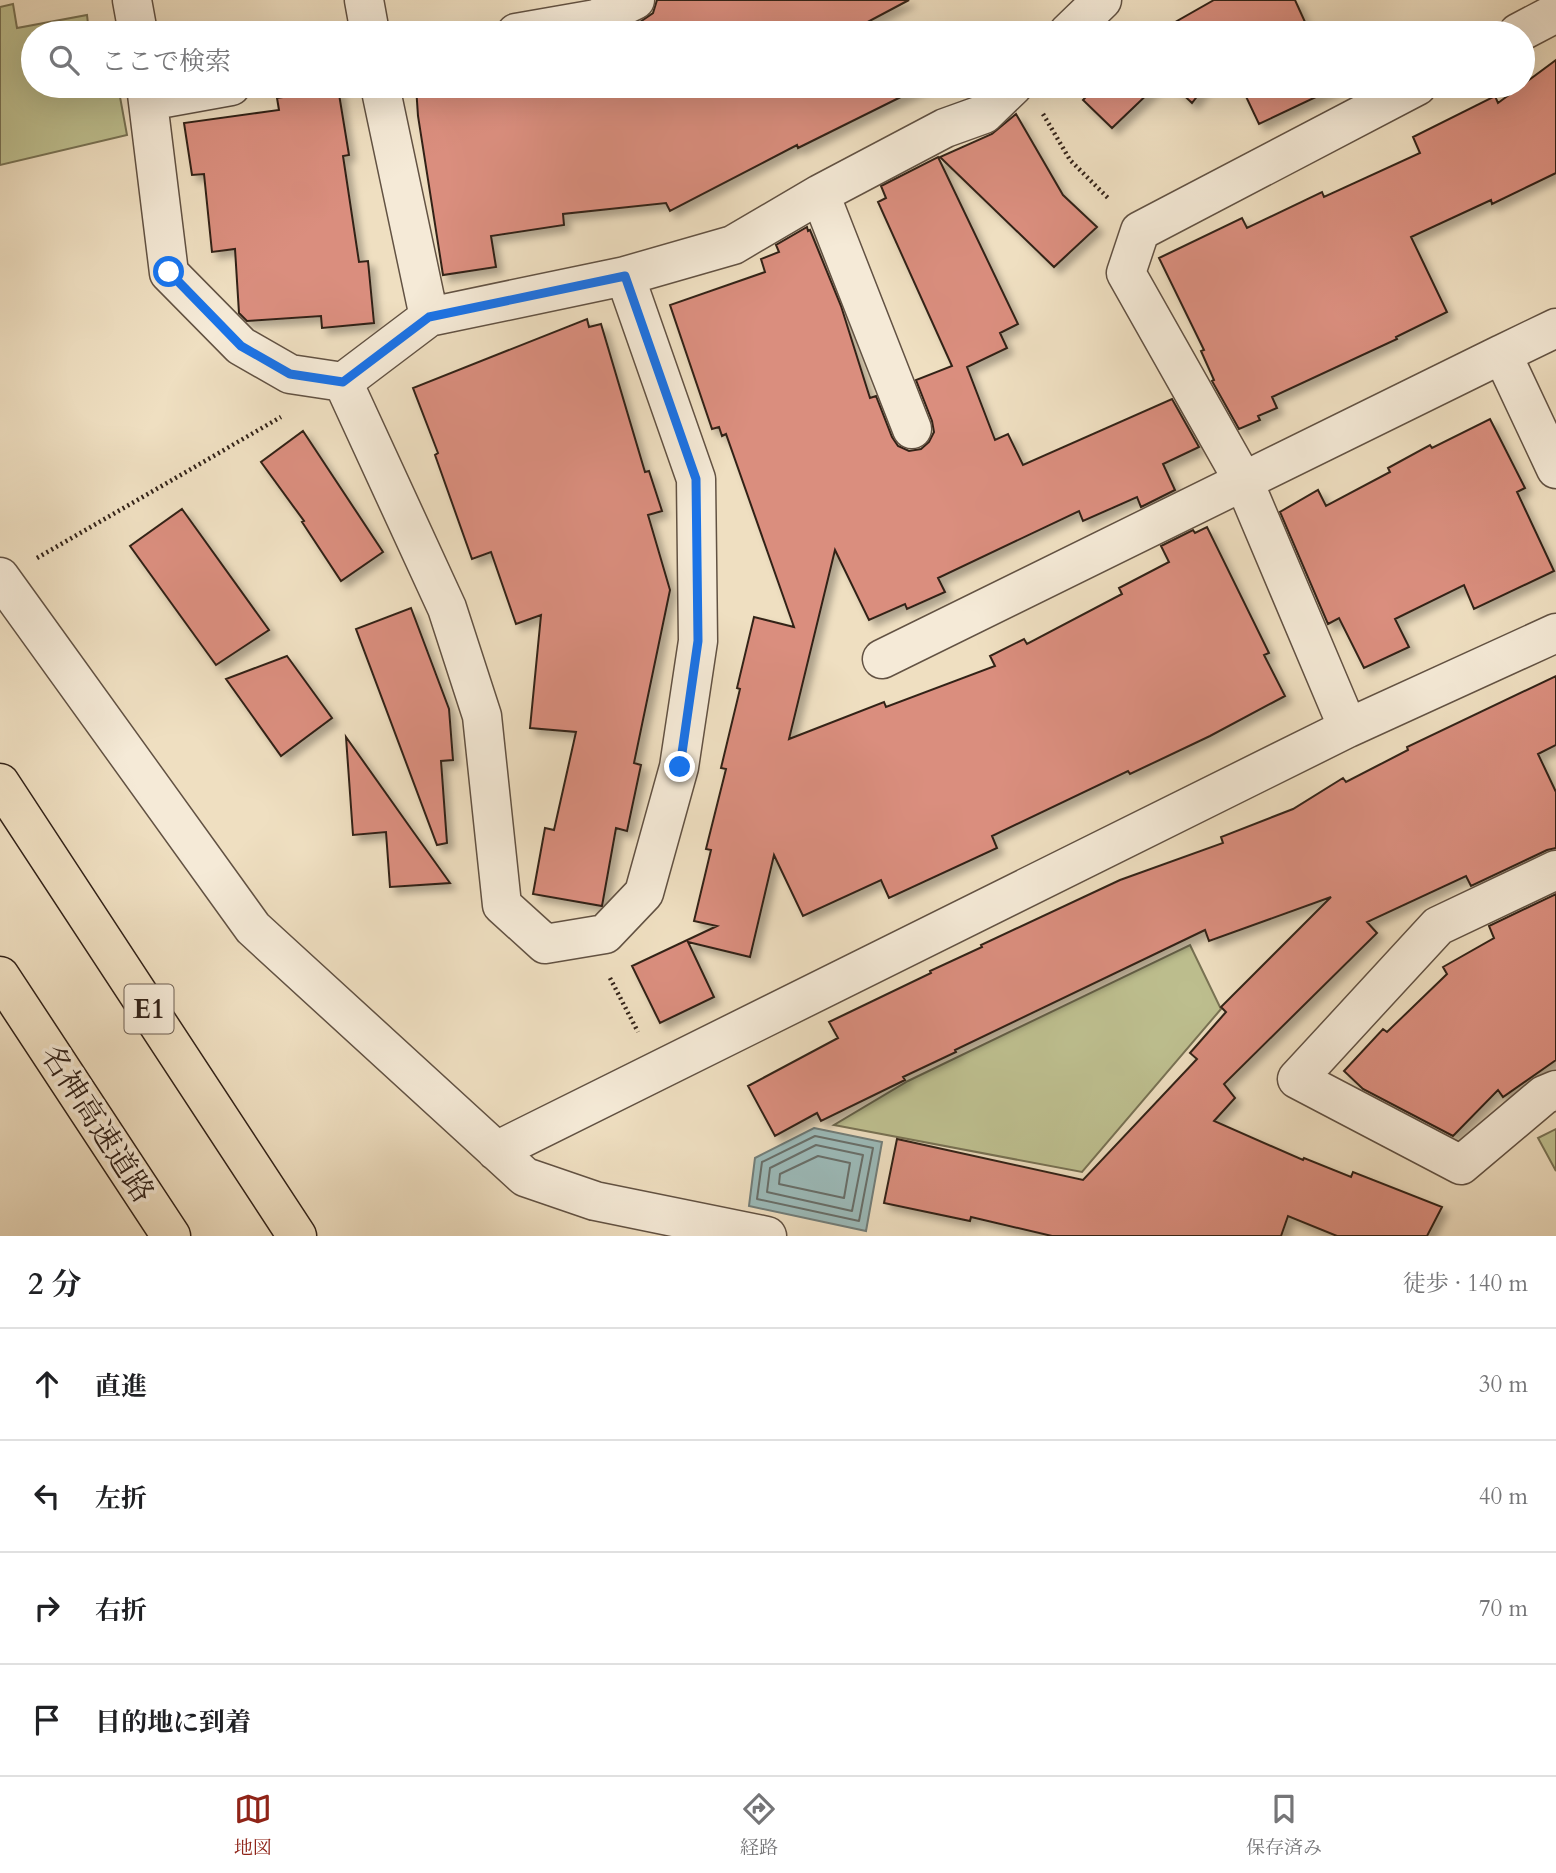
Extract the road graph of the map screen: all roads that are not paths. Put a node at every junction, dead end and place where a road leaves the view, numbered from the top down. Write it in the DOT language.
graph roads {
  1 [pos="132,0"];
  2 [pos="364,0"];
  3 [pos="635,0"];
  4 [pos="1102,0"];
  5 [pos="594,9"];
  6 [pos="1556,13"];
  7 [pos="136,21"];
  8 [pos="368,21"];
  9 [pos="555,21"];
  10 [pos="1080,21"];
  11 [pos="1535,24"];
  12 [pos="148,98"];
  13 [pos="383,98"];
  14 [pos="1021,98"];
  15 [pos="1395,98"];
  16 [pos="820,194"];
  17 [pos="625,276"];
  18 [pos="429,317"];
  19 [pos="1556,328"];
  20 [pos="1502,354"];
  21 [pos="343,382"];
  22 [pos="912,429"];
  23 [pos="1556,468"];
  24 [pos="1244,482"];
  25 [pos="1,578"];
  26 [pos="1556,633"];
  27 [pos="882,659"];
  28 [pos="1348,728"];
  29 [pos="0,783"];
  30 [pos="1556,870"];
  31 [pos="0,976"];
  32 [pos="1556,1090"];
  33 [pos="496,1151"];
  34 [pos="171,1236"];
  35 [pos="297,1236"];
  36 [pos="767,1236"];
  1 -- 7 [label="street"];
  2 -- 8 [label="street"];
  3 -- 5 [label="street"];
  4 -- 10 [label="street"];
  5 -- 9 [label="street"];
  6 -- 11 [label="street"];
  12 -- 21 [label="street"];
  13 -- 18 [label="street"];
  14 -- 16 [label="street"];
  15 -- 24 [label="street"];
  16 -- 17 [label="street"];
  16 -- 22 [label="street"];
  17 -- 18 [label="street"];
  17 -- 21 [label="street"];
  18 -- 21 [label="street"];
  19 -- 20 [label="street"];
  20 -- 23 [label="street"];
  20 -- 24 [label="street"];
  24 -- 27 [label="street"];
  24 -- 28 [label="street"];
  25 -- 33 [label="street"];
  26 -- 28 [label="street"];
  28 -- 33 [label="street"];
  29 -- 35 [label="highway, E1"];
  30 -- 32 [label="street"];
  31 -- 34 [label="highway, 名神高速道路"];
  33 -- 36 [label="street"];
}
